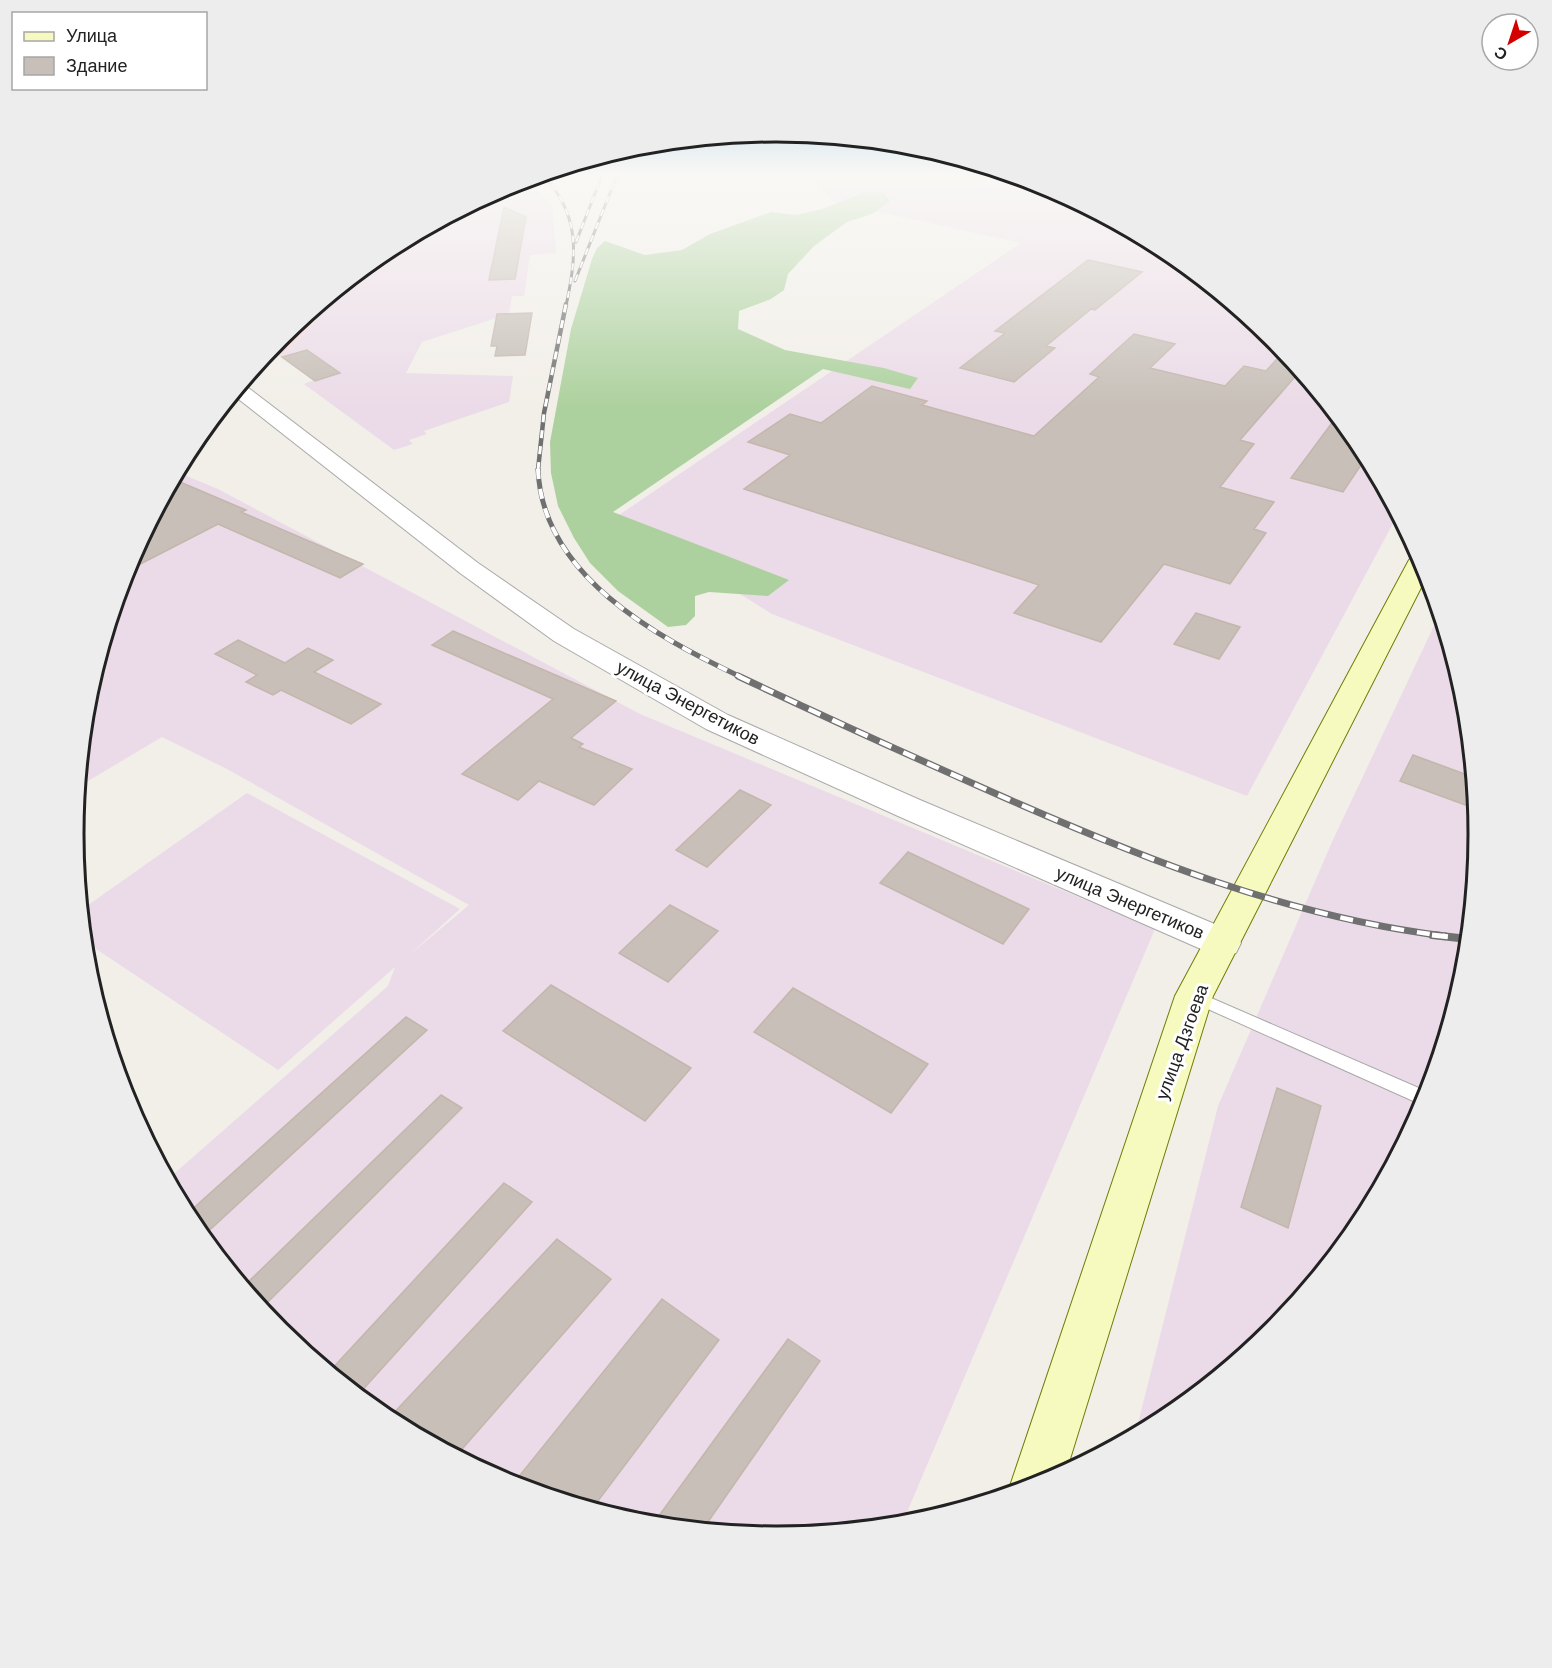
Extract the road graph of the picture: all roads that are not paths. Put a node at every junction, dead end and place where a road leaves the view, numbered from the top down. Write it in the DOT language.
graph roads {
  1 [pos="244,393"];
  2 [pos="1416,572"];
  3 [pos="1223,943"];
  4 [pos="1194,996"];
  5 [pos="1417,1095"];
  6 [pos="1040,1473"];
  1 -- 3 [label="street, улица Энергетиков"];
  2 -- 3 [label="main road, улица Дзгоева"];
  3 -- 4 [label="main road, улица Дзгоева"];
  4 -- 5 [label="lane"];
  4 -- 6 [label="main road, улица Дзгоева"];
}
